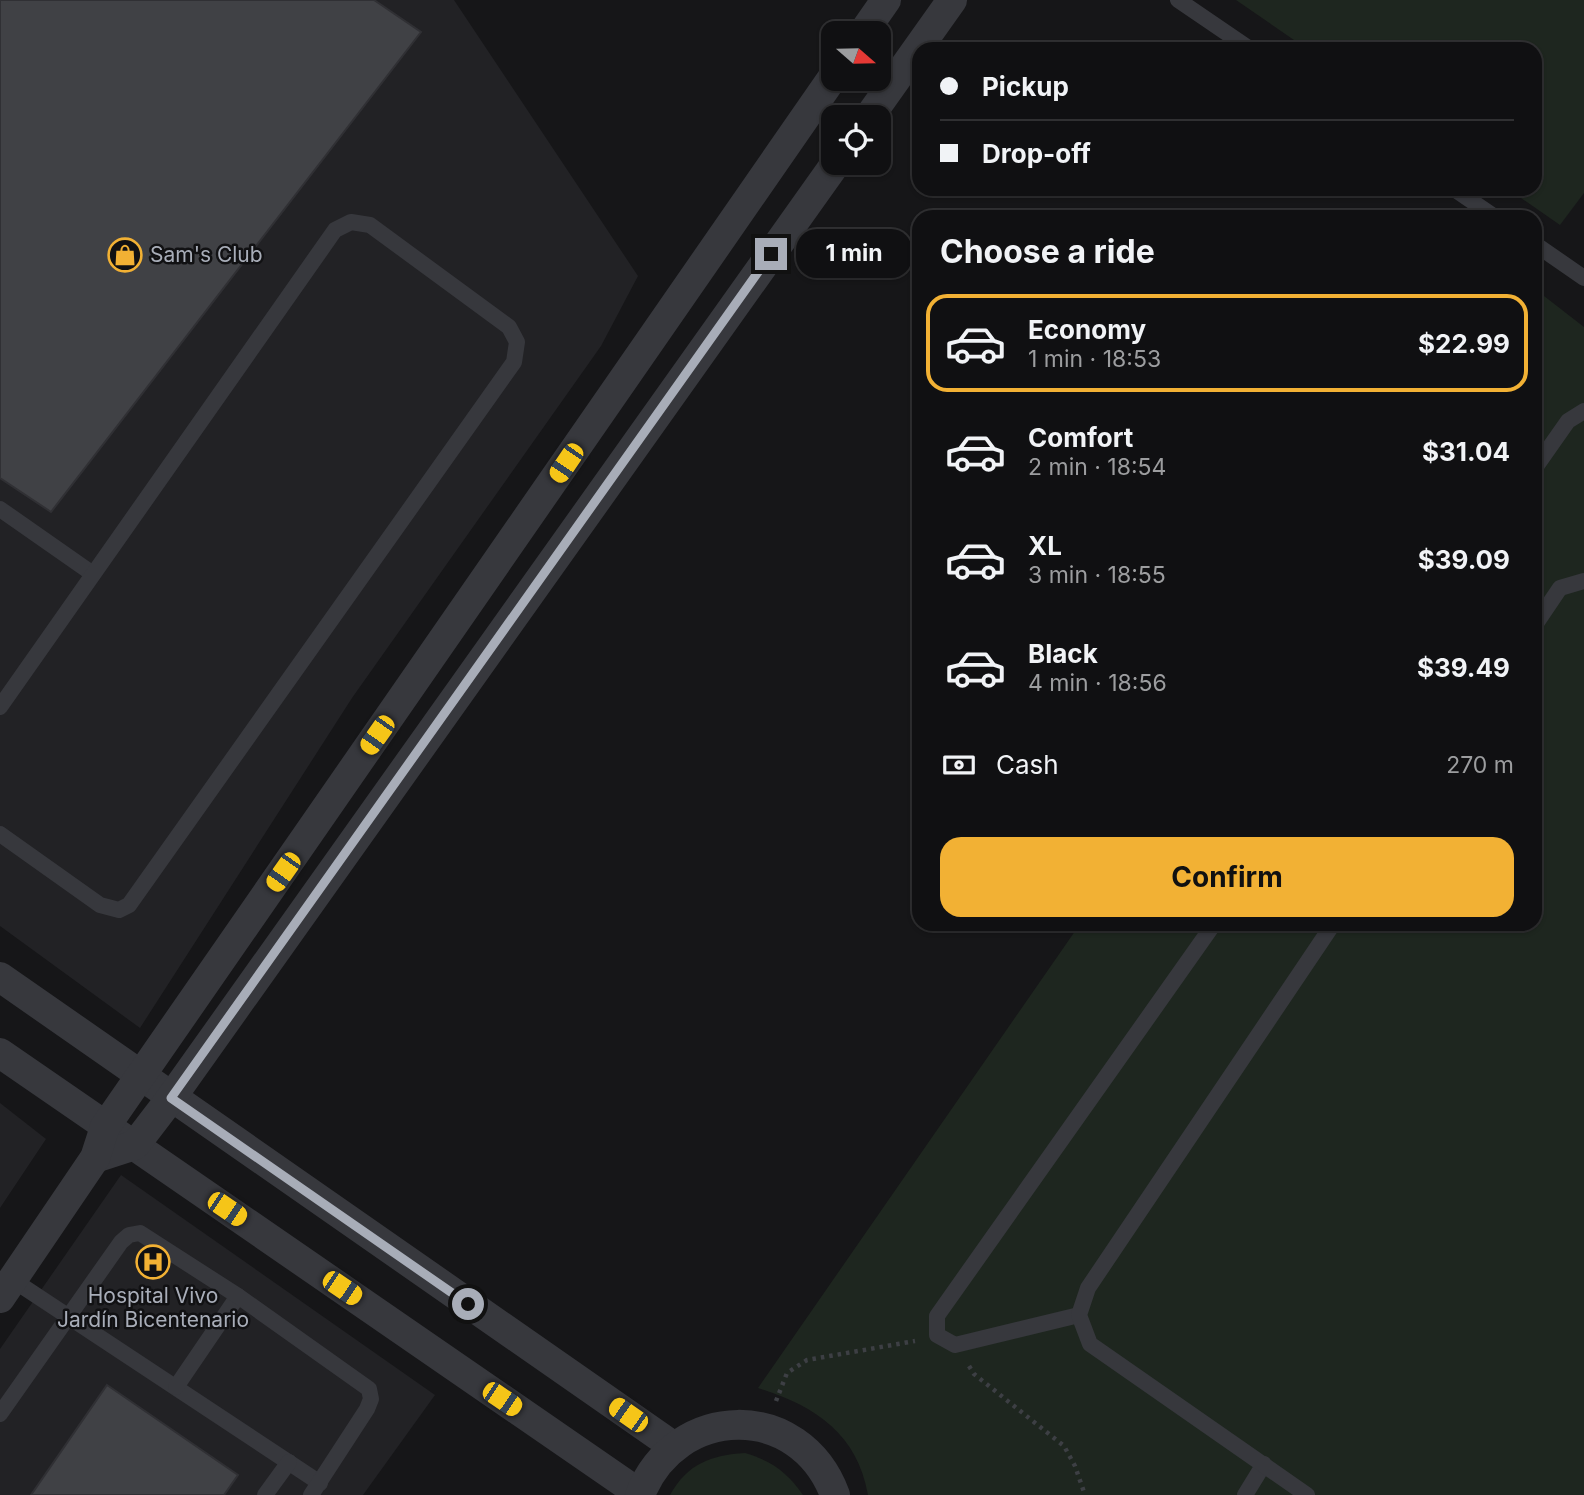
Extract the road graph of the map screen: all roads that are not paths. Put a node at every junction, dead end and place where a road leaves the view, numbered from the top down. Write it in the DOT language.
graph roads {
  1 [pos="886,0"];
  2 [pos="952,0"];
  3 [pos="1178,0"];
  4 [pos="871,21"];
  5 [pos="922,42"];
  6 [pos="1240,42"];
  7 [pos="912,56"];
  8 [pos="823,91"];
  9 [pos="878,105"];
  10 [pos="827,175"];
  11 [pos="1464,196"];
  12 [pos="1485,210"];
  13 [pos="1542,249"];
  14 [pos="1584,278"];
  15 [pos="1584,411"];
  16 [pos="1542,458"];
  17 [pos="0,509"];
  18 [pos="93,574"];
  19 [pos="1584,582"];
  20 [pos="1542,615"];
  21 [pos="0,707"];
  22 [pos="0,834"];
  23 [pos="1209,931"];
  24 [pos="1328,931"];
  25 [pos="0,977"];
  26 [pos="0,1053"];
  27 [pos="141,1076"];
  28 [pos="171,1098"];
  29 [pos="105,1127"];
  30 [pos="135,1145"];
  31 [pos="95,1158"];
  32 [pos="6,1289"];
  33 [pos="238,1296"];
  34 [pos="1079,1315"];
  35 [pos="68,1317"];
  36 [pos="176,1387"];
  37 [pos="0,1414"];
  38 [pos="673,1446"];
  39 [pos="289,1462"];
  40 [pos="1264,1464"];
  41 [pos="316,1489"];
  42 [pos="265,1495"];
  43 [pos="640,1495"];
  44 [pos="835,1495"];
  45 [pos="1245,1495"];
  46 [pos="1307,1495"];
  1 -- 4 [label="street"];
  2 -- 5 [label="street"];
  3 -- 6 [label="lane"];
  7 -- 9 [label="street"];
  8 -- 27 [label="street"];
  10 -- 28 [label="street"];
  11 -- 12 [label="lane"];
  13 -- 14 [label="lane"];
  15 -- 16 [label="lane"];
  17 -- 18 [label="lane"];
  18 -- 21 [label="lane"];
  18 -- 22 [label="lane"];
  19 -- 20 [label="lane"];
  23 -- 34 [label="lane"];
  24 -- 34 [label="lane"];
  25 -- 27 [label="street"];
  26 -- 29 [label="street"];
  27 -- 28 [label="street"];
  27 -- 29 [label="street"];
  28 -- 30 [label="street"];
  28 -- 38 [label="street"];
  29 -- 30 [label="street"];
  29 -- 31 [label="street"];
  30 -- 31 [label="street"];
  30 -- 43 [label="street"];
  31 -- 32 [label="street"];
  32 -- 35 [label="lane"];
  33 -- 35 [label="lane"];
  33 -- 36 [label="lane"];
  33 -- 41 [label="lane"];
  34 -- 40 [label="lane"];
  35 -- 36 [label="lane"];
  35 -- 37 [label="lane"];
  36 -- 39 [label="lane"];
  38 -- 43 [label="street"];
  38 -- 44 [label="street"];
  39 -- 41 [label="lane"];
  39 -- 42 [label="lane"];
  40 -- 45 [label="lane"];
  40 -- 46 [label="lane"];
}
